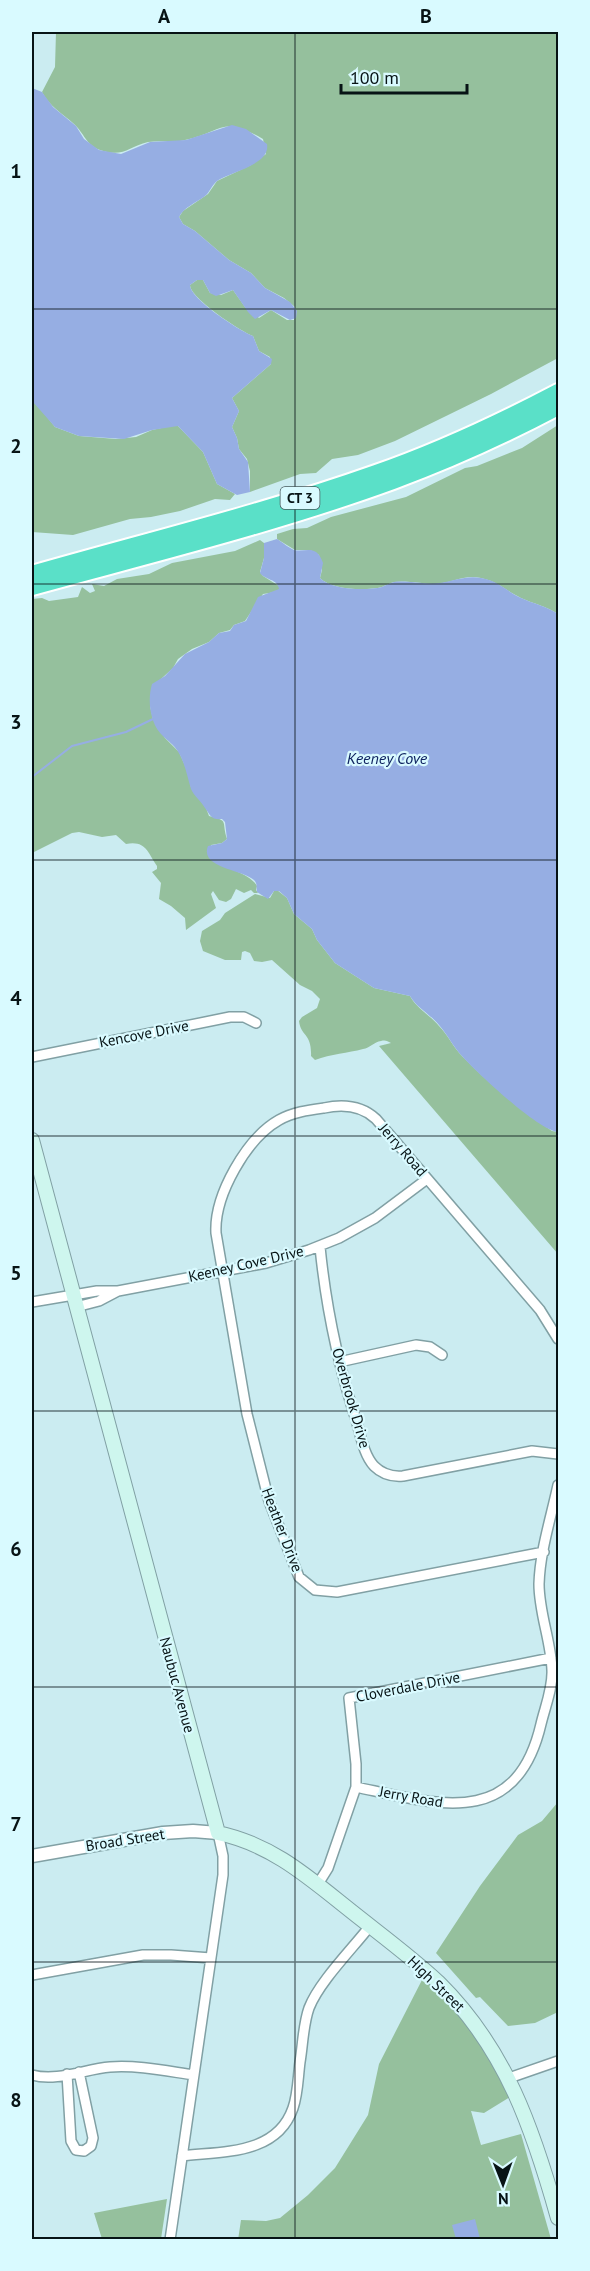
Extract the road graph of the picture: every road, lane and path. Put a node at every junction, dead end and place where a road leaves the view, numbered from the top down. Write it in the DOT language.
graph roads {
  1 [pos="558,392"];
  2 [pos="558,407"];
  3 [pos="32,573"];
  4 [pos="32,587"];
  5 [pos="256,1023"];
  6 [pos="32,1057"];
  7 [pos="32,1140"];
  8 [pos="427,1179"];
  9 [pos="320,1247"];
  10 [pos="223,1271"];
  11 [pos="74,1301"];
  12 [pos="32,1302"];
  13 [pos="558,1339"];
  14 [pos="442,1355"];
  15 [pos="339,1362"];
  16 [pos="558,1454"];
  17 [pos="558,1485"];
  18 [pos="544,1552"];
  19 [pos="551,1658"];
  20 [pos="356,1787"];
  21 [pos="218,1833"];
  22 [pos="32,1856"];
  23 [pos="318,1884"];
  24 [pos="370,1926"];
  25 [pos="211,1958"];
  26 [pos="32,1975"];
  27 [pos="558,2061"];
  28 [pos="79,2072"];
  29 [pos="67,2074"];
  30 [pos="32,2075"];
  31 [pos="194,2075"];
  32 [pos="509,2078"];
  33 [pos="182,2157"];
  34 [pos="558,2218"];
  35 [pos="170,2240"];
  1 -- 3 [label="highway, CT 3"];
  2 -- 4 [label="highway, CT 3"];
  5 -- 6 [label="street, Kencove Drive"];
  7 -- 11 [label="main road, Naubuc Avenue"];
  8 -- 9 [label="street, Keeney Cove Drive"];
  8 -- 10 [label="street, Jerry Road"];
  8 -- 13 [label="street, Jerry Road"];
  9 -- 10 [label="street, Keeney Cove Drive"];
  9 -- 15 [label="street, Overbrook Drive"];
  10 -- 11 [label="street, Keeney Cove Drive"];
  10 -- 18 [label="street, Heather Drive"];
  11 -- 12 [label="street, Keeney Cove Drive"];
  11 -- 21 [label="main road, Naubuc Avenue"];
  14 -- 15 [label="street"];
  15 -- 16 [label="street, Overbrook Drive"];
  17 -- 18 [label="street, Jerry Road"];
  18 -- 19 [label="street, Jerry Road"];
  19 -- 20 [label="street, Cloverdale Drive"];
  19 -- 20 [label="street, Jerry Road"];
  20 -- 23 [label="street, Cloverdale Drive"];
  21 -- 22 [label="street, Broad Street"];
  21 -- 23 [label="main road, High Street"];
  21 -- 25 [label="street, Naubuc Avenue"];
  23 -- 24 [label="main road, High Street"];
  24 -- 32 [label="main road, High Street"];
  24 -- 33 [label="street"];
  25 -- 26 [label="street"];
  25 -- 31 [label="street, Naubuc Avenue"];
  27 -- 32 [label="street"];
  28 -- 29 [label="street"];
  28 -- 29 [label="street"];
  28 -- 31 [label="street"];
  29 -- 30 [label="street"];
  31 -- 33 [label="street, Naubuc Avenue"];
  32 -- 34 [label="main road, High Street"];
  33 -- 35 [label="street, Naubuc Avenue"];
}
